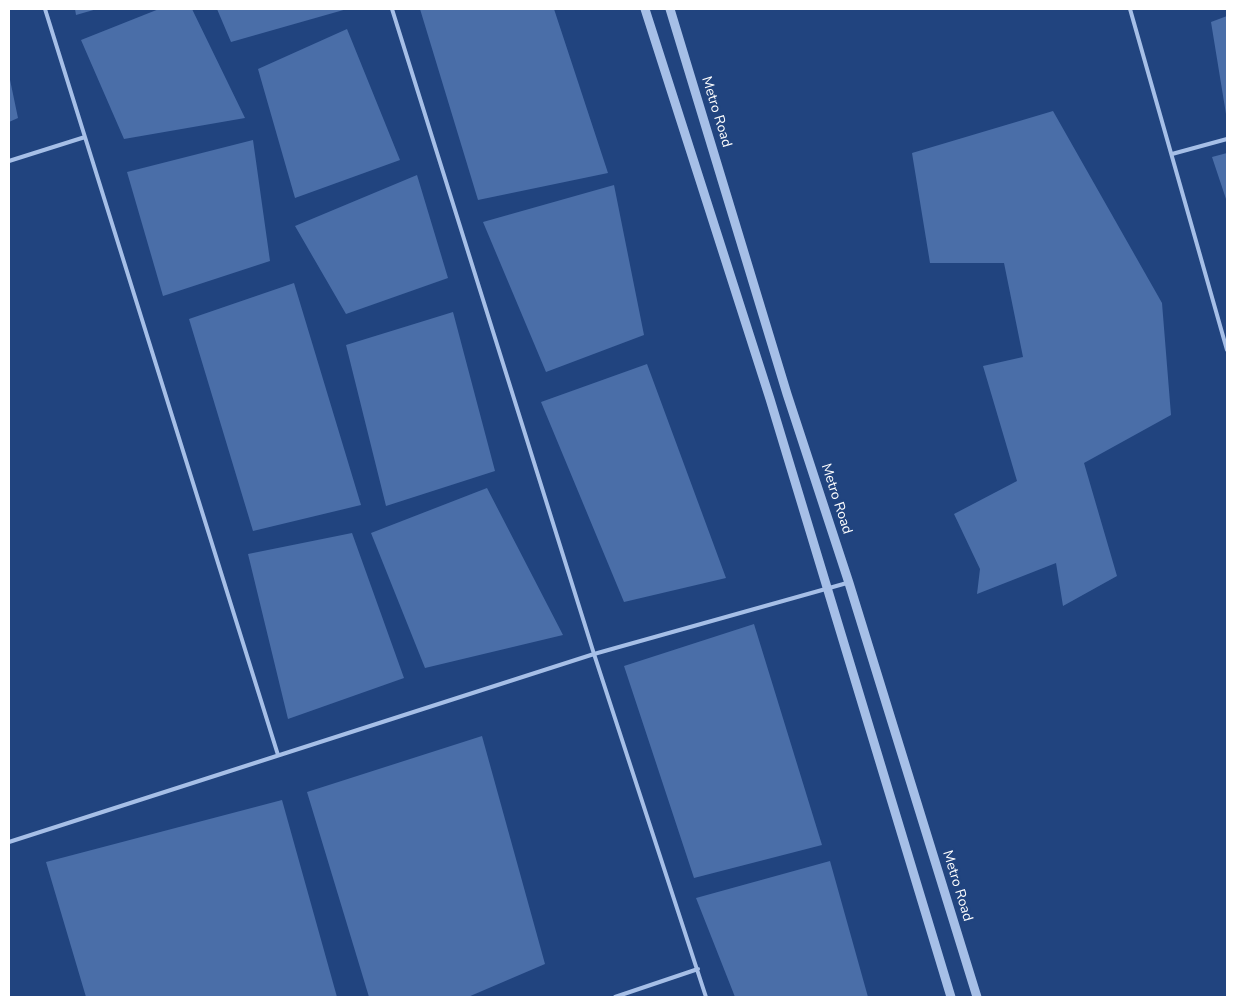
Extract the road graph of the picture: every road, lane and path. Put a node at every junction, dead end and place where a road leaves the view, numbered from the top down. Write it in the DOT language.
graph roads {
  1 [pos="45,9"];
  2 [pos="392,9"];
  3 [pos="645,9"];
  4 [pos="670,9"];
  5 [pos="1130,9"];
  6 [pos="85,137"];
  7 [pos="1227,138"];
  8 [pos="1172,154"];
  9 [pos="9,161"];
  10 [pos="1227,350"];
  11 [pos="849,582"];
  12 [pos="827,588"];
  13 [pos="594,654"];
  14 [pos="278,755"];
  15 [pos="9,842"];
  16 [pos="698,969"];
  17 [pos="615,997"];
  18 [pos="706,997"];
  19 [pos="951,997"];
  20 [pos="978,997"];
  1 -- 6 [label="lane"];
  2 -- 13 [label="lane"];
  3 -- 12 [label="street"];
  4 -- 11 [label="street, Metro Road"];
  5 -- 8 [label="lane"];
  6 -- 9 [label="lane"];
  6 -- 14 [label="lane"];
  7 -- 8 [label="lane"];
  8 -- 10 [label="lane"];
  11 -- 12 [label="lane"];
  11 -- 20 [label="street, Metro Road"];
  12 -- 13 [label="lane"];
  12 -- 19 [label="street"];
  13 -- 14 [label="lane"];
  13 -- 16 [label="lane"];
  14 -- 15 [label="lane"];
  16 -- 17 [label="lane"];
  16 -- 18 [label="lane"];
}
